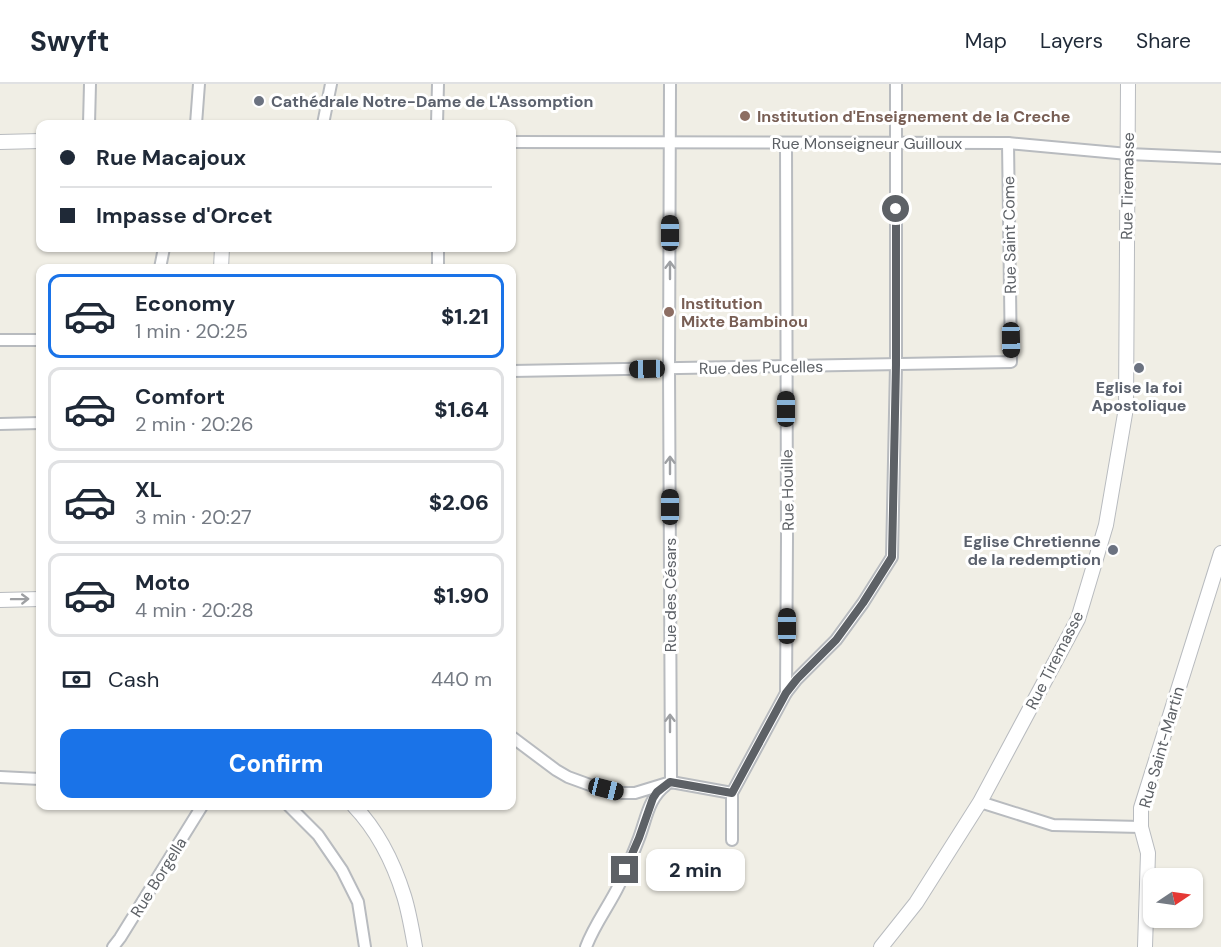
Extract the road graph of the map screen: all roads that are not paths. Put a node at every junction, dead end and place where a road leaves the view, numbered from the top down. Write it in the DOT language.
graph roads {
  1 [pos="90,84"];
  2 [pos="199,84"];
  3 [pos="331,84"];
  4 [pos="438,84"];
  5 [pos="670,84"];
  6 [pos="896,84"];
  7 [pos="1128,84"];
  8 [pos="89,120"];
  9 [pos="196,120"];
  10 [pos="324,120"];
  11 [pos="437,120"];
  12 [pos="36,141"];
  13 [pos="0,142"];
  14 [pos="516,142"];
  15 [pos="670,142"];
  16 [pos="786,143"];
  17 [pos="896,143"];
  18 [pos="1008,143"];
  19 [pos="1128,154"];
  20 [pos="1221,158"];
  21 [pos="0,340"];
  22 [pos="36,340"];
  23 [pos="1011,362"];
  24 [pos="896,365"];
  25 [pos="786,366"];
  26 [pos="669,369"];
  27 [pos="516,371"];
  28 [pos="36,423"];
  29 [pos="0,424"];
  30 [pos="1221,553"];
  31 [pos="36,599"];
  32 [pos="0,600"];
  33 [pos="786,693"];
  34 [pos="516,740"];
  35 [pos="0,777"];
  36 [pos="36,779"];
  37 [pos="670,782"];
  38 [pos="732,793"];
  39 [pos="980,802"];
  40 [pos="200,810"];
  41 [pos="293,810"];
  42 [pos="358,810"];
  43 [pos="1141,827"];
  44 [pos="732,840"];
  45 [pos="113,947"];
  46 [pos="365,947"];
  47 [pos="415,947"];
  48 [pos="586,947"];
  49 [pos="881,947"];
  50 [pos="1145,947"];
  1 -- 8 [label="street"];
  2 -- 9 [label="street"];
  3 -- 10 [label="street"];
  4 -- 11 [label="street"];
  5 -- 15 [label="street, Rue des Césars"];
  6 -- 17 [label="street"];
  7 -- 19 [label="street, Rue Tiremasse"];
  12 -- 13 [label="street"];
  14 -- 15 [label="street, Rue Monseigneur Guilloux"];
  15 -- 16 [label="street, Rue Monseigneur Guilloux"];
  26 -- 15 [label="street, Rue des Césars, one-way"];
  16 -- 17 [label="street, Rue Monseigneur Guilloux"];
  16 -- 25 [label="street, Rue Houille"];
  17 -- 18 [label="street, Rue Monseigneur Guilloux"];
  17 -- 24 [label="street"];
  18 -- 19 [label="street, Rue Monseigneur Guilloux"];
  18 -- 23 [label="street, Rue Saint Come"];
  19 -- 20 [label="street, Rue Monseigneur Guilloux"];
  19 -- 39 [label="street, Rue Tiremasse"];
  21 -- 22 [label="street"];
  23 -- 24 [label="street, Rue des Pucelles"];
  24 -- 25 [label="street, Rue des Pucelles"];
  24 -- 33 [label="street"];
  25 -- 26 [label="street, Rue des Pucelles"];
  25 -- 33 [label="street, Rue Houille"];
  26 -- 27 [label="street, Rue des Pucelles"];
  37 -- 26 [label="street, Rue des Césars, one-way"];
  28 -- 29 [label="street"];
  30 -- 43 [label="street, Rue Saint-Martin"];
  32 -- 31 [label="street, one-way"];
  33 -- 38 [label="street"];
  34 -- 37 [label="street"];
  35 -- 36 [label="street"];
  37 -- 38 [label="street"];
  37 -- 48 [label="street"];
  38 -- 44 [label="street"];
  39 -- 43 [label="street"];
  39 -- 49 [label="street, Rue Tiremasse"];
  40 -- 45 [label="street, Rue Borgella"];
  41 -- 46 [label="street"];
  42 -- 47 [label="street"];
  43 -- 50 [label="street, Rue Saint-Martin"];
}
